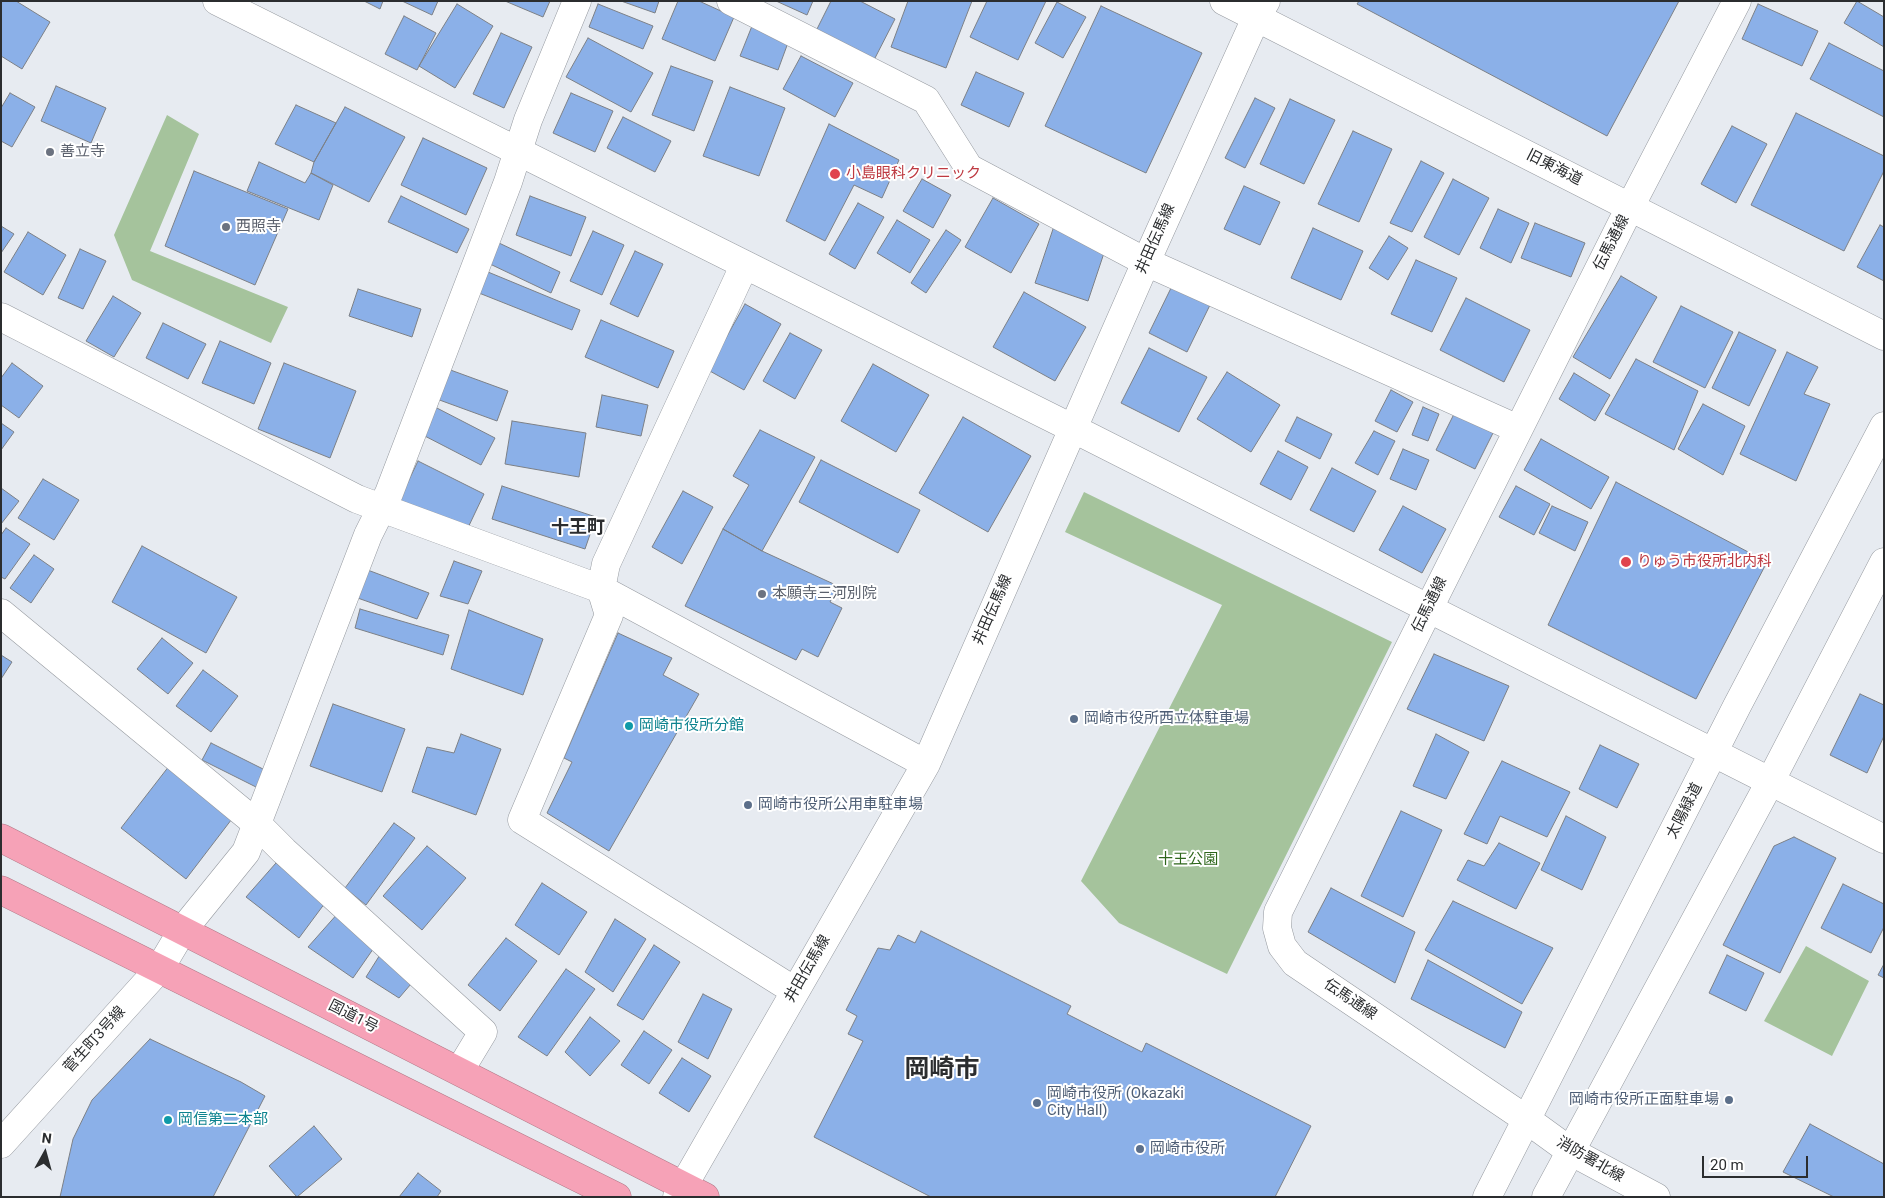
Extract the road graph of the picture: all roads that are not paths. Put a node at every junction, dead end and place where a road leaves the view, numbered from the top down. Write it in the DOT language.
graph roads {
  1 [pos="217,1"];
  2 [pos="577,1"];
  3 [pos="731,1"];
  4 [pos="1224,1"];
  5 [pos="1737,1"];
  6 [pos="1261,10"];
  7 [pos="518,152"];
  8 [pos="1630,207"];
  9 [pos="1146,262"];
  10 [pos="744,266"];
  11 [pos="1,317"];
  12 [pos="1884,336"];
  13 [pos="1884,426"];
  14 [pos="1072,428"];
  15 [pos="1518,429"];
  16 [pos="380,509"];
  17 [pos="1884,562"];
  18 [pos="600,589"];
  19 [pos="1429,608"];
  20 [pos="1,613"];
  21 [pos="1714,754"];
  22 [pos="926,764"];
  23 [pos="1770,782"];
  24 [pos="257,824"];
  25 [pos="1,838"];
  26 [pos="1884,839"];
  27 [pos="1,890"];
  28 [pos="182,931"];
  29 [pos="160,968"];
  30 [pos="795,991"];
  31 [pos="460,1070"];
  32 [pos="1526,1119"];
  33 [pos="1,1144"];
  34 [pos="1570,1151"];
  35 [pos="689,1193"];
  36 [pos="617,1197"];
  37 [pos="1486,1197"];
  38 [pos="1546,1197"];
  39 [pos="1656,1197"];
  1 -- 7 [label="street"];
  2 -- 7 [label="street, 菅生町3号線"];
  3 -- 9 [label="street"];
  4 -- 6 [label="street, 旧東海道"];
  5 -- 8 [label="street, 伝馬通線"];
  6 -- 8 [label="street, 旧東海道"];
  6 -- 9 [label="street, 井田伝馬線"];
  7 -- 10 [label="street"];
  7 -- 16 [label="street, 菅生町3号線"];
  8 -- 12 [label="street, 旧東海道"];
  8 -- 15 [label="street, 伝馬通線"];
  9 -- 14 [label="street, 井田伝馬線"];
  9 -- 15 [label="street"];
  10 -- 14 [label="street"];
  10 -- 18 [label="street"];
  11 -- 16 [label="street"];
  13 -- 21 [label="street, 太陽緑道"];
  14 -- 19 [label="street"];
  14 -- 22 [label="street, 井田伝馬線"];
  15 -- 19 [label="street, 伝馬通線"];
  16 -- 18 [label="street"];
  16 -- 24 [label="street, 菅生町3号線"];
  17 -- 23 [label="street"];
  18 -- 22 [label="street"];
  18 -- 30 [label="street"];
  19 -- 21 [label="street"];
  19 -- 32 [label="street, 伝馬通線"];
  20 -- 24 [label="street"];
  21 -- 23 [label="street"];
  21 -- 32 [label="street, 太陽緑道"];
  22 -- 30 [label="street, 井田伝馬線"];
  23 -- 26 [label="street"];
  23 -- 34 [label="street"];
  24 -- 28 [label="street, 菅生町3号線"];
  24 -- 31 [label="street"];
  25 -- 28 [label="highway, 国道1号"];
  27 -- 29 [label="highway"];
  28 -- 29 [label="street, 菅生町3号線"];
  28 -- 31 [label="highway, 国道1号"];
  29 -- 33 [label="street, 菅生町3号線"];
  29 -- 36 [label="highway"];
  30 -- 35 [label="street, 井田伝馬線"];
  31 -- 35 [label="highway, 国道1号"];
  32 -- 34 [label="street, 消防署北線"];
  32 -- 37 [label="street, 太陽緑道"];
  34 -- 38 [label="street"];
  34 -- 39 [label="street, 消防署北線"];
}
